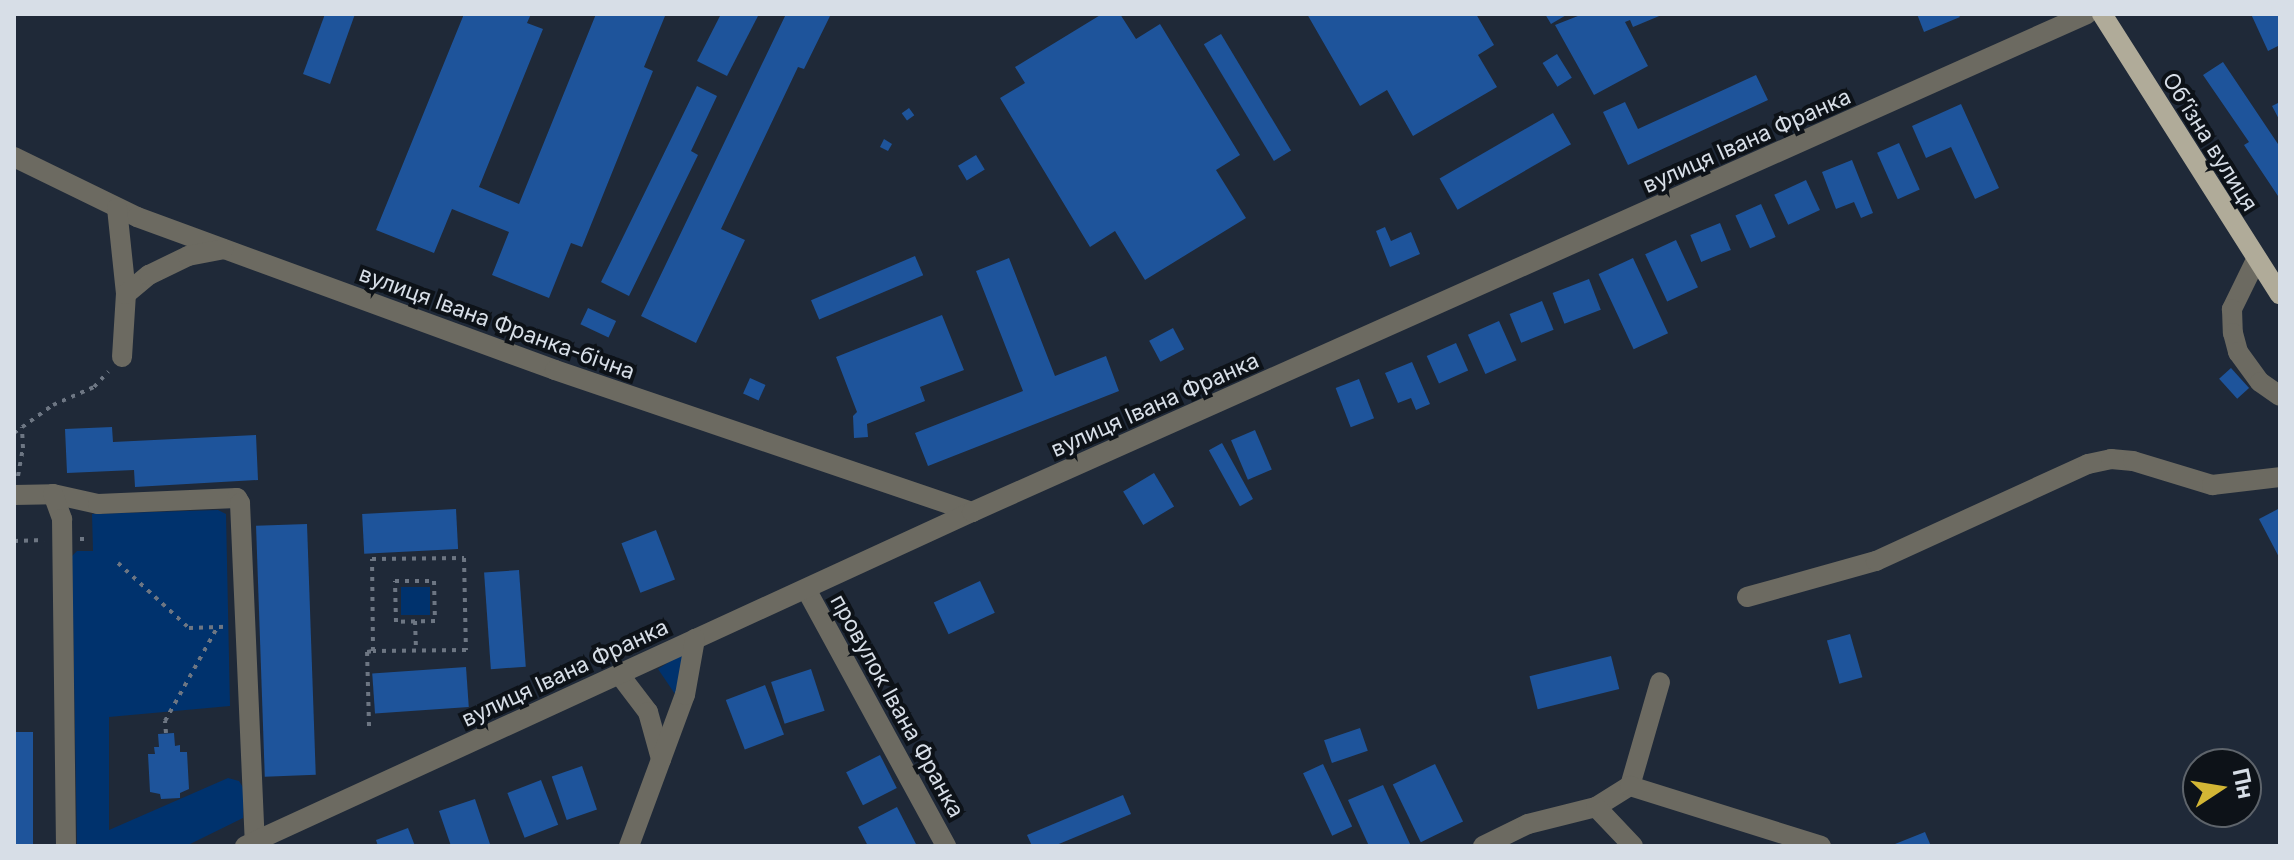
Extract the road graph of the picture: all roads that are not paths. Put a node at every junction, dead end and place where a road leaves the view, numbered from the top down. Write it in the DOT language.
graph roads {
  1 [pos="2087,14"];
  2 [pos="2102,14"];
  3 [pos="14,157"];
  4 [pos="117,208"];
  5 [pos="223,249"];
  6 [pos="2256,260"];
  7 [pos="126,294"];
  8 [pos="2280,294"];
  9 [pos="122,357"];
  10 [pos="2280,396"];
  11 [pos="2280,477"];
  12 [pos="15,489"];
  13 [pos="53,494"];
  14 [pos="972,512"];
  15 [pos="806,589"];
  16 [pos="1747,597"];
  17 [pos="695,639"];
  18 [pos="619,674"];
  19 [pos="1660,682"];
  20 [pos="661,759"];
  21 [pos="1630,786"];
  22 [pos="1596,807"];
  23 [pos="250,844"];
  24 [pos="66,846"];
  25 [pos="629,846"];
  26 [pos="946,846"];
  27 [pos="1483,846"];
  28 [pos="1633,846"];
  29 [pos="1821,846"];
  1 -- 14 [label="street, вулиця Івана Франка"];
  2 -- 6 [label="main road, Обʼїзна вулиця"];
  3 -- 4 [label="street, вулиця Івана Франка-бічна"];
  4 -- 5 [label="street, вулиця Івана Франка-бічна"];
  4 -- 7 [label="street"];
  5 -- 7 [label="street"];
  5 -- 14 [label="street, вулиця Івана Франка-бічна"];
  6 -- 8 [label="main road, Обʼїзна вулиця"];
  6 -- 10 [label="street"];
  7 -- 9 [label="street"];
  11 -- 16 [label="street"];
  12 -- 13 [label="street"];
  13 -- 23 [label="street"];
  13 -- 24 [label="street"];
  14 -- 15 [label="street, вулиця Івана Франка"];
  15 -- 17 [label="street, вулиця Івана Франка"];
  15 -- 26 [label="street, провулок Івана Франка"];
  17 -- 18 [label="street, вулиця Івана Франка"];
  17 -- 20 [label="street"];
  18 -- 20 [label="street"];
  18 -- 23 [label="street, вулиця Івана Франка"];
  19 -- 21 [label="street"];
  20 -- 25 [label="street"];
  21 -- 22 [label="street"];
  21 -- 29 [label="street"];
  22 -- 27 [label="street"];
  22 -- 28 [label="street"];
}
